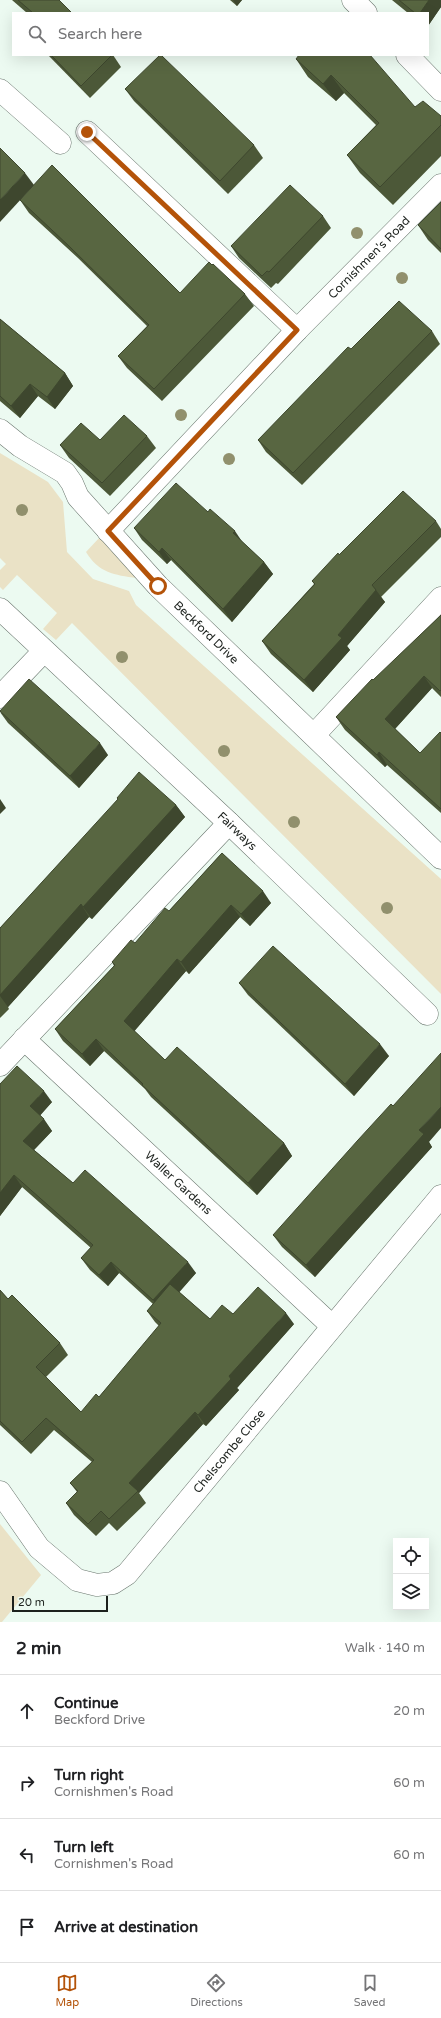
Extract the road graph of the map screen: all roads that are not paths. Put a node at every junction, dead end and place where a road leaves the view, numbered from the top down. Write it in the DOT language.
graph roads {
  1 [pos="353,0"];
  2 [pos="365,12"];
  3 [pos="408,56"];
  4 [pos="0,90"];
  5 [pos="441,90"];
  6 [pos="87,132"];
  7 [pos="60,143"];
  8 [pos="441,185"];
  9 [pos="297,330"];
  10 [pos="0,430"];
  11 [pos="108,531"];
  12 [pos="441,598"];
  13 [pos="0,609"];
  14 [pos="44,651"];
  15 [pos="0,697"];
  16 [pos="314,735"];
  17 [pos="229,823"];
  18 [pos="441,858"];
  19 [pos="428,1014"];
  20 [pos="24,1040"];
  21 [pos="0,1065"];
  22 [pos="441,1196"];
  23 [pos="332,1326"];
  24 [pos="0,1492"];
  1 -- 2 [label="street"];
  3 -- 5 [label="street"];
  4 -- 7 [label="street"];
  6 -- 9 [label="street"];
  8 -- 9 [label="street, Cornishmen's Road"];
  9 -- 11 [label="street, Cornishmen's Road"];
  10 -- 11 [label="street, Beckford Drive"];
  11 -- 16 [label="street, Beckford Drive"];
  12 -- 16 [label="street"];
  13 -- 14 [label="street, Fairways"];
  14 -- 15 [label="street"];
  14 -- 17 [label="street, Fairways"];
  16 -- 18 [label="street, Beckford Drive"];
  17 -- 19 [label="street, Fairways"];
  17 -- 20 [label="street"];
  20 -- 21 [label="street"];
  20 -- 23 [label="street, Waller Gardens"];
  22 -- 23 [label="street, Chelscombe Close"];
  23 -- 24 [label="street, Chelscombe Close"];
}
